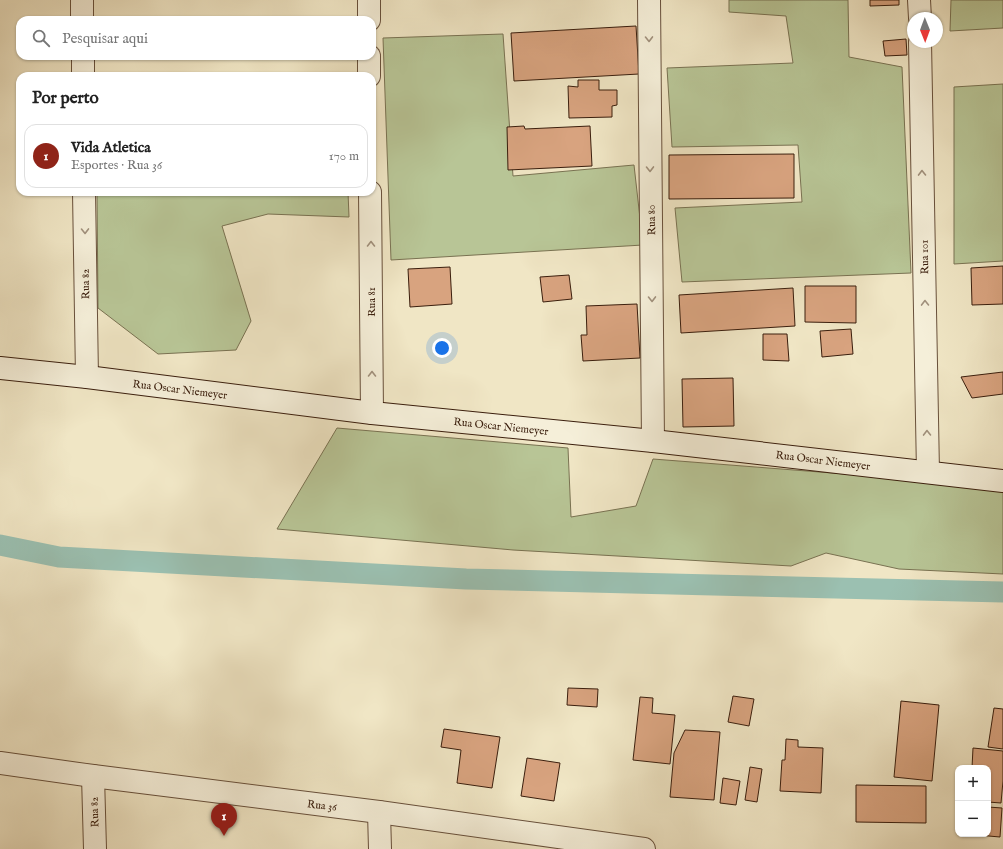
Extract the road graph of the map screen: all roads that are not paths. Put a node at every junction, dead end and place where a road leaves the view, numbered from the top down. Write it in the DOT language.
graph roads {
  1 [pos="82,0"];
  2 [pos="369,0"];
  3 [pos="649,0"];
  4 [pos="919,0"];
  5 [pos="920,12"];
  6 [pos="82,16"];
  7 [pos="369,16"];
  8 [pos="920,48"];
  9 [pos="83,60"];
  10 [pos="369,60"];
  11 [pos="83,72"];
  12 [pos="369,72"];
  13 [pos="84,196"];
  14 [pos="370,196"];
  15 [pos="0,368"];
  16 [pos="87,377"];
  17 [pos="372,413"];
  18 [pos="653,441"];
  19 [pos="928,472"];
  20 [pos="1003,481"];
  21 [pos="0,763"];
  22 [pos="93,776"];
  23 [pos="379,812"];
  24 [pos="95,849"];
  25 [pos="380,849"];
  26 [pos="644,849"];
  1 -- 6 [label="street"];
  2 -- 7 [label="street"];
  3 -- 18 [label="street, Rua 80, one-way"];
  4 -- 5 [label="street"];
  19 -- 8 [label="street, Rua 101, one-way"];
  9 -- 11 [label="street"];
  10 -- 12 [label="street"];
  13 -- 16 [label="street, Rua 82, one-way"];
  17 -- 14 [label="street, Rua 81, one-way"];
  15 -- 16 [label="street, Rua Oscar Niemeyer"];
  16 -- 17 [label="street, Rua Oscar Niemeyer"];
  17 -- 18 [label="street, Rua Oscar Niemeyer"];
  18 -- 19 [label="street, Rua Oscar Niemeyer"];
  19 -- 20 [label="street, Rua Oscar Niemeyer"];
  21 -- 22 [label="street, Rua 36"];
  22 -- 23 [label="street, Rua 36"];
  22 -- 24 [label="street, Rua 82"];
  23 -- 25 [label="street"];
  23 -- 26 [label="street, Rua 36"];
}
